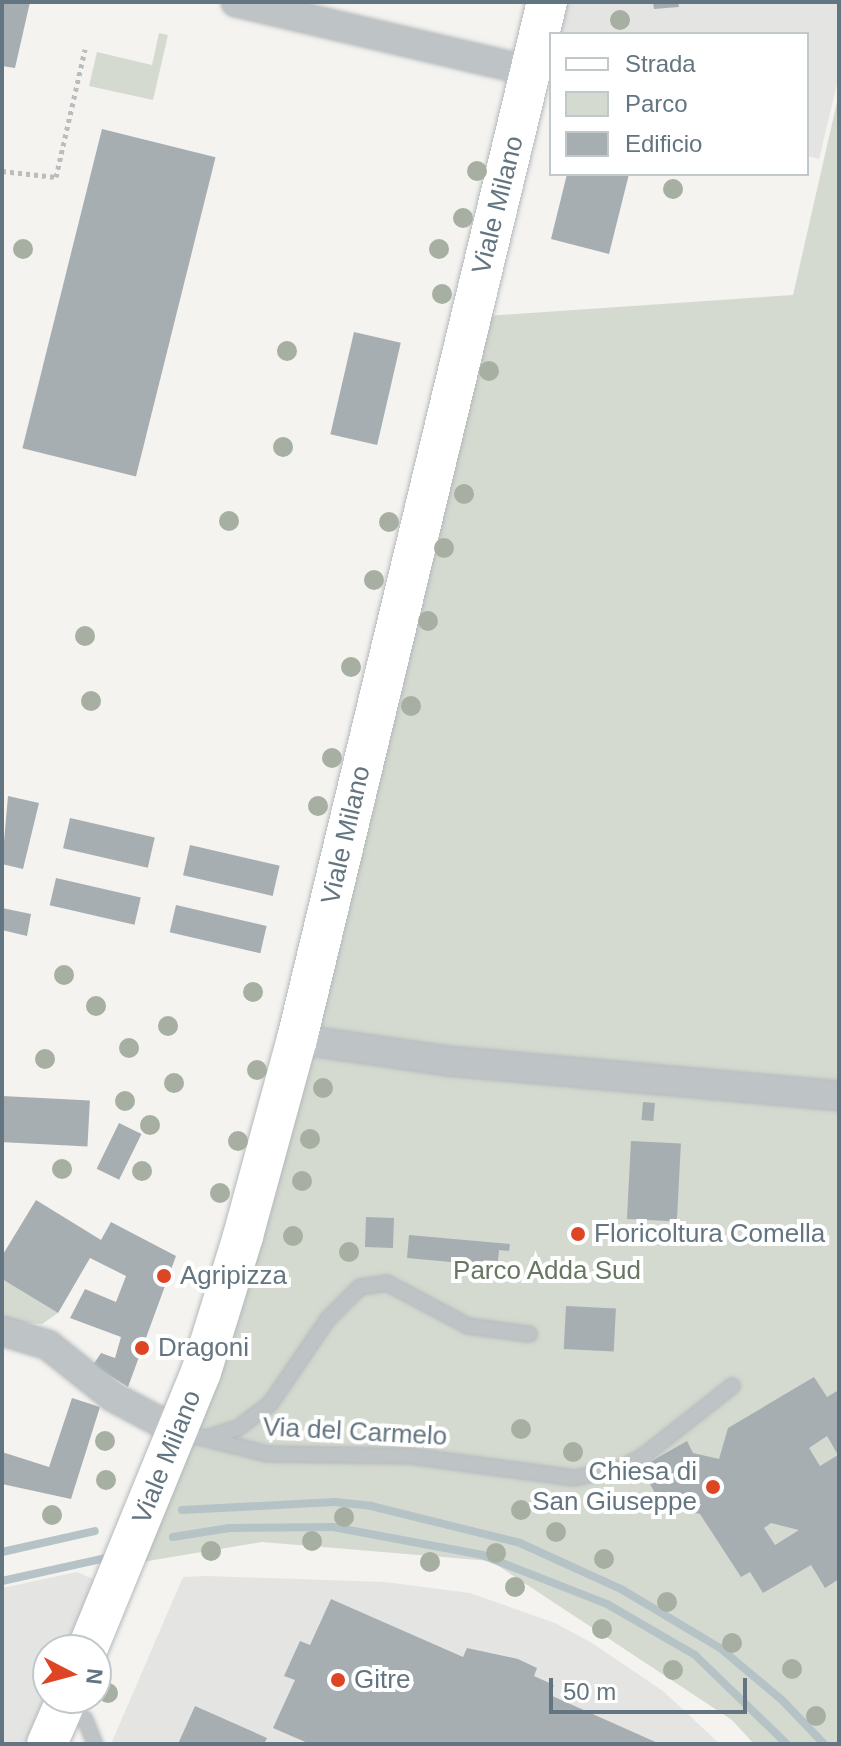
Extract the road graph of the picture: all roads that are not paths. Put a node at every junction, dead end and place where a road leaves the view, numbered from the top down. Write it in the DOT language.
graph roads {
  1 [pos="236,2"];
  2 [pos="547,2"];
  3 [pos="530,71"];
  4 [pos="297,1039"];
  5 [pos="839,1096"];
  6 [pos="2,1331"];
  7 [pos="529,1334"];
  8 [pos="732,1386"];
  9 [pos="193,1435"];
  10 [pos="95,1634"];
  11 [pos="60,1714"];
  12 [pos="79,1714"];
  13 [pos="47,1744"];
  14 [pos="95,1744"];
  1 -- 3 [label="street"];
  2 -- 3 [label="street, Viale Milano"];
  3 -- 4 [label="street, Viale Milano"];
  4 -- 5 [label="street"];
  4 -- 9 [label="street, Viale Milano"];
  6 -- 9 [label="street"];
  7 -- 9 [label="lane"];
  8 -- 9 [label="lane, Via del Carmelo"];
  9 -- 10 [label="street, Viale Milano"];
  11 -- 13 [label="street"];
  12 -- 14 [label="lane"];
}
